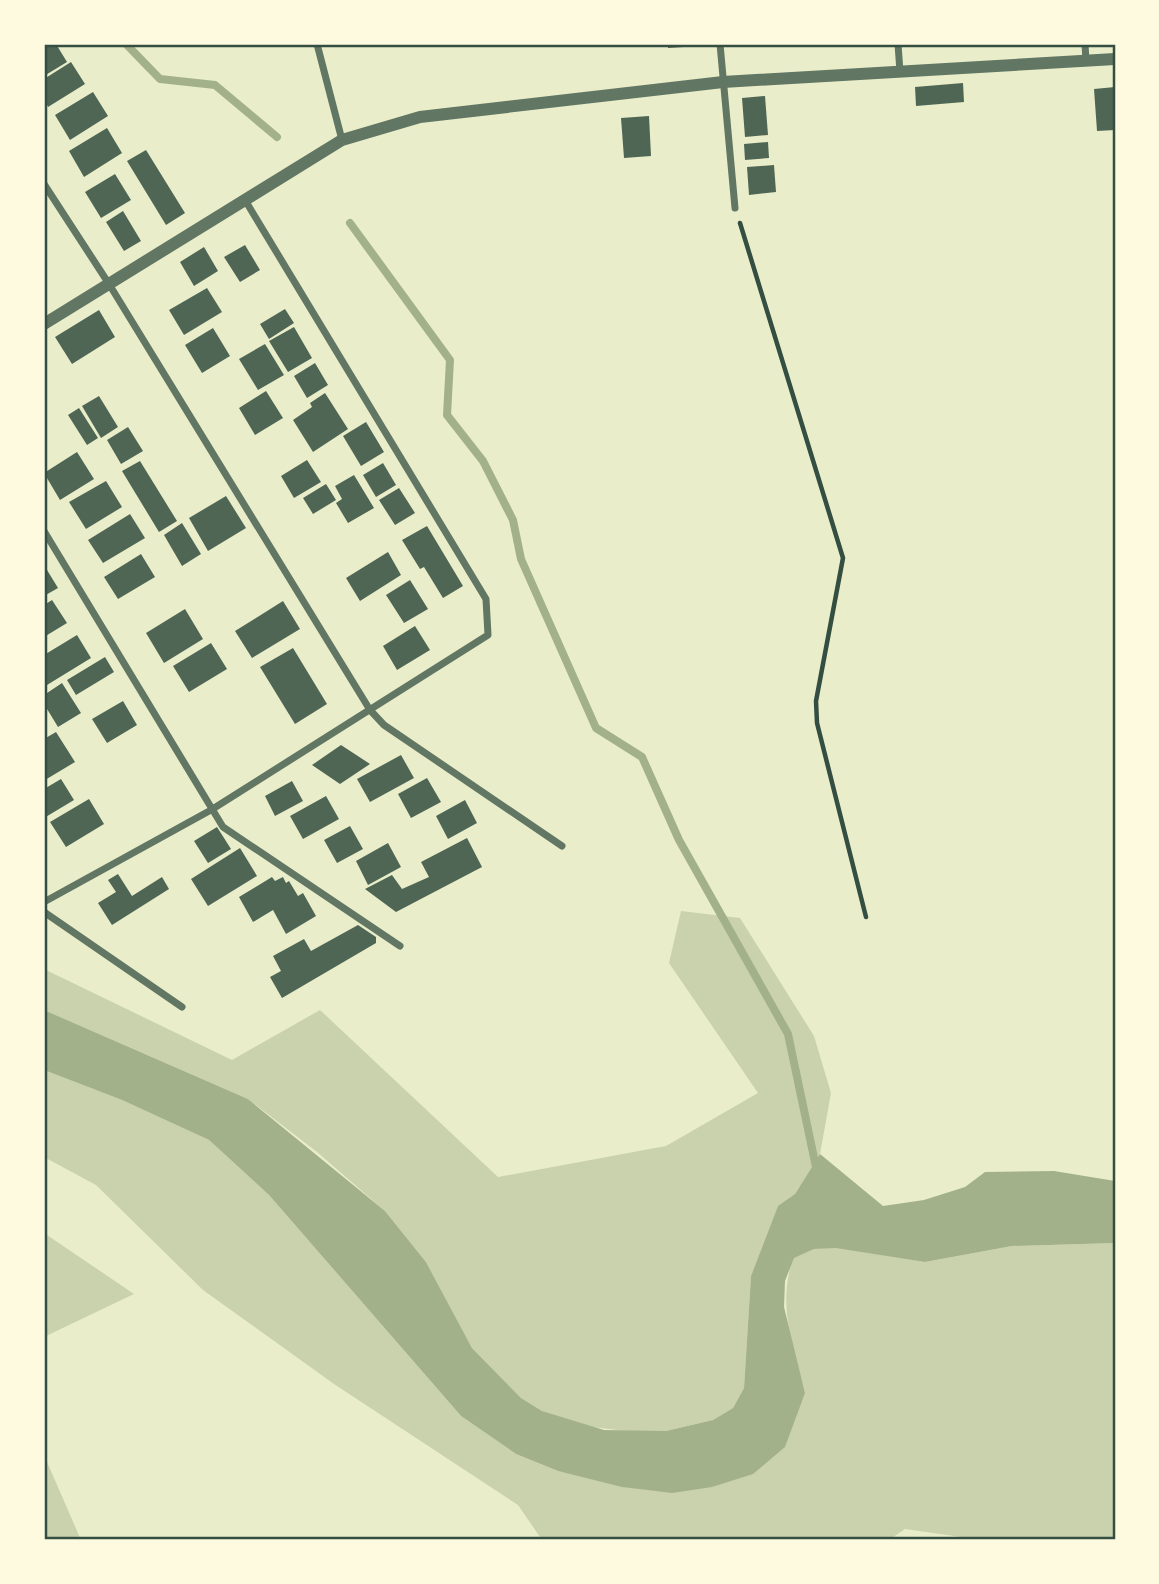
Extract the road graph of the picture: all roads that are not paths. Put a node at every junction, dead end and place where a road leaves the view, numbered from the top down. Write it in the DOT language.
graph roads {
  1 [pos="317,44"];
  2 [pos="720,44"];
  3 [pos="898,44"];
  4 [pos="1085,44"];
  5 [pos="1115,59"];
  6 [pos="1086,61"];
  7 [pos="900,72"];
  8 [pos="723,82"];
  9 [pos="342,140"];
  10 [pos="44,184"];
  11 [pos="245,200"];
  12 [pos="735,208"];
  13 [pos="109,284"];
  14 [pos="44,324"];
  15 [pos="44,531"];
  16 [pos="370,710"];
  17 [pos="211,810"];
  18 [pos="562,846"];
  19 [pos="44,902"];
  20 [pos="44,912"];
  21 [pos="400,946"];
  22 [pos="182,1007"];
  1 -- 9 [label="street"];
  2 -- 8 [label="street"];
  3 -- 7 [label="street"];
  4 -- 6 [label="street"];
  5 -- 6 [label="street"];
  6 -- 7 [label="street"];
  7 -- 8 [label="street"];
  8 -- 9 [label="street"];
  8 -- 12 [label="street"];
  9 -- 11 [label="street"];
  10 -- 13 [label="street"];
  11 -- 13 [label="street"];
  11 -- 16 [label="street"];
  13 -- 14 [label="street"];
  13 -- 16 [label="street"];
  15 -- 17 [label="street"];
  16 -- 17 [label="street"];
  16 -- 18 [label="street"];
  17 -- 19 [label="street"];
  17 -- 21 [label="street"];
  20 -- 22 [label="street"];
}
